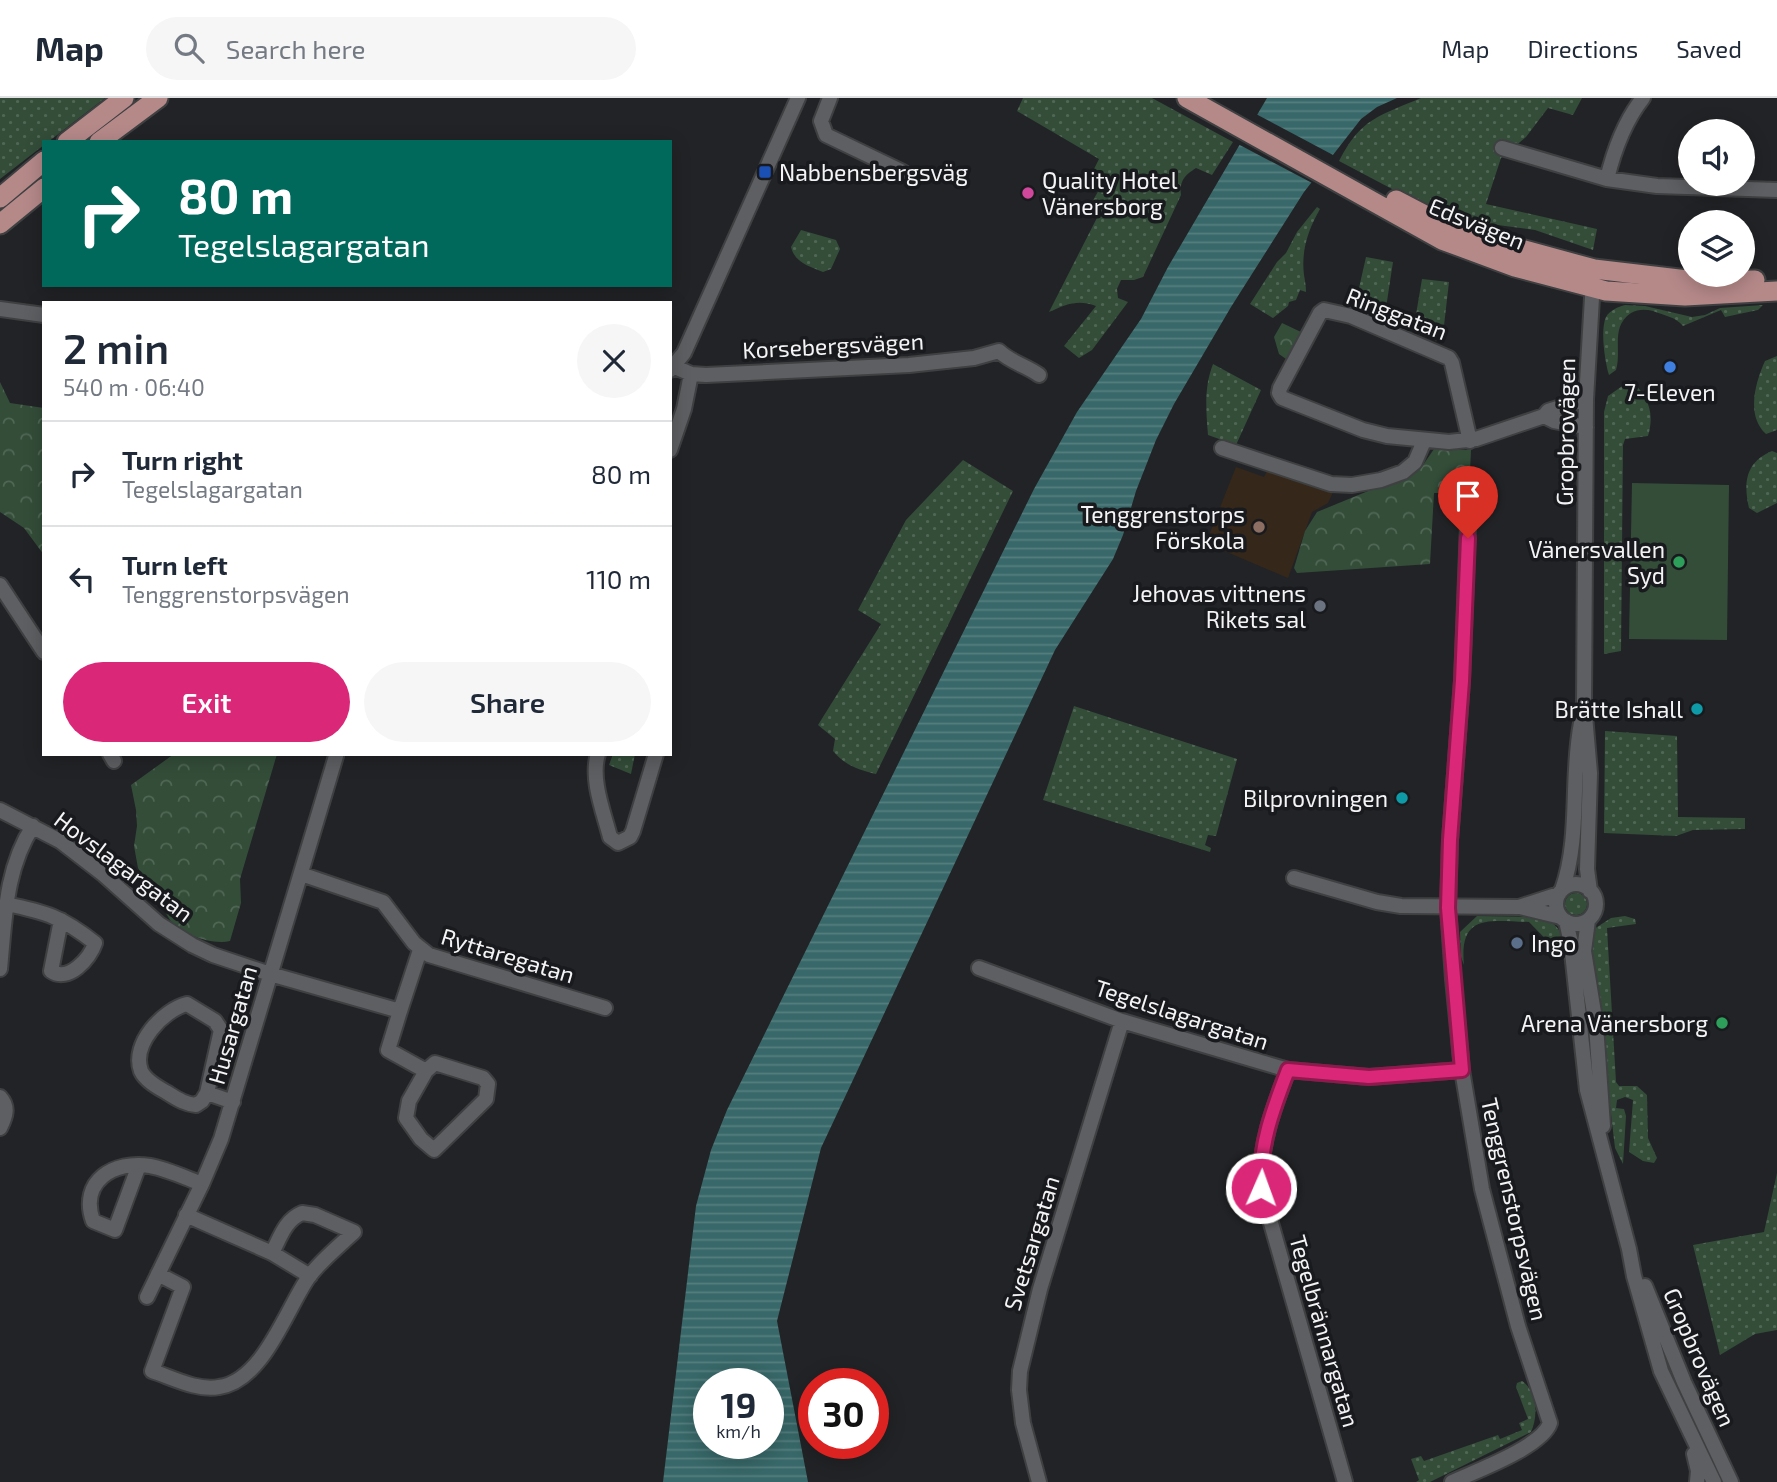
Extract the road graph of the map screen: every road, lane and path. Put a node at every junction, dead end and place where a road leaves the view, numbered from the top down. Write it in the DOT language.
graph roads {
  1 [pos="124,98"];
  2 [pos="159,98"];
  3 [pos="798,98"];
  4 [pos="830,98"];
  5 [pos="1187,98"];
  6 [pos="1213,98"];
  7 [pos="1643,98"];
  8 [pos="1231,115"];
  9 [pos="70,140"];
  10 [pos="102,140"];
  11 [pos="1502,148"];
  12 [pos="42,163"];
  13 [pos="903,172"];
  14 [pos="1607,179"];
  15 [pos="42,190"];
  16 [pos="1777,190"];
  17 [pos="0,198"];
  18 [pos="0,225"];
  19 [pos="1593,278"];
  20 [pos="1777,279"];
  21 [pos="1777,291"];
  22 [pos="0,309"];
  23 [pos="42,315"];
  24 [pos="673,368"];
  25 [pos="691,373"];
  26 [pos="1039,375"];
  27 [pos="1586,399"];
  28 [pos="1544,416"];
  29 [pos="1586,427"];
  30 [pos="1424,441"];
  31 [pos="1470,441"];
  32 [pos="672,444"];
  33 [pos="1222,448"];
  34 [pos="1469,499"];
  35 [pos="0,585"];
  36 [pos="42,649"];
  37 [pos="1584,704"];
  38 [pos="337,756"];
  39 [pos="598,756"];
  40 [pos="655,756"];
  41 [pos="0,810"];
  42 [pos="33,826"];
  43 [pos="301,874"];
  44 [pos="1294,878"];
  45 [pos="1590,891"];
  46 [pos="1560,892"];
  47 [pos="6,904"];
  48 [pos="1519,907"];
  49 [pos="1448,908"];
  50 [pos="1563,919"];
  51 [pos="61,920"];
  52 [pos="1588,920"];
  53 [pos="420,950"];
  54 [pos="979,968"];
  55 [pos="0,969"];
  56 [pos="270,974"];
  57 [pos="605,1007"];
  58 [pos="400,1011"];
  59 [pos="1122,1021"];
  60 [pos="1288,1070"];
  61 [pos="1462,1070"];
  62 [pos="426,1071"];
  63 [pos="207,1093"];
  64 [pos="0,1097"];
  65 [pos="233,1102"];
  66 [pos="0,1128"];
  67 [pos="1606,1163"];
  68 [pos="139,1165"];
  69 [pos="202,1184"];
  70 [pos="186,1215"];
  71 [pos="1629,1249"];
  72 [pos="272,1253"];
  73 [pos="158,1274"];
  74 [pos="310,1276"];
  75 [pos="147,1297"];
  76 [pos="1690,1435"];
  77 [pos="1039,1482"];
  78 [pos="1345,1482"];
  79 [pos="1452,1482"];
  80 [pos="1697,1482"];
  81 [pos="1714,1482"];
  82 [pos="1731,1482"];
  1 -- 9 [label="main road"];
  2 -- 10 [label="main road"];
  3 -- 24 [label="street"];
  4 -- 13 [label="street"];
  5 -- 8 [label="main road, Edsvägen"];
  6 -- 8 [label="main road, Edsvägen"];
  7 -- 14 [label="street"];
  8 -- 19 [label="main road, Edsvägen"];
  11 -- 14 [label="street"];
  12 -- 17 [label="main road"];
  14 -- 16 [label="street"];
  15 -- 18 [label="main road"];
  19 -- 20 [label="main road, Edsvägen"];
  19 -- 21 [label="main road, Edsvägen"];
  19 -- 27 [label="street, Gropbrovägen"];
  22 -- 23 [label="street"];
  24 -- 25 [label="street, Korsebergsvägen"];
  25 -- 26 [label="street, Korsebergsvägen"];
  25 -- 32 [label="street"];
  27 -- 28 [label="street, Ringgatan"];
  27 -- 29 [label="street, Gropbrovägen"];
  28 -- 29 [label="street"];
  28 -- 31 [label="street, Ringgatan"];
  29 -- 37 [label="street, Gropbrovägen"];
  30 -- 31 [label="street, Ringgatan"];
  30 -- 31 [label="street, Ringgatan"];
  30 -- 33 [label="street"];
  34 -- 49 [label="street, Tenggrenstorpsvägen"];
  35 -- 36 [label="street"];
  37 -- 45 [label="street, Gropbrovägen"];
  37 -- 46 [label="street, Gropbrovägen"];
  38 -- 43 [label="street, Husargatan"];
  39 -- 40 [label="street"];
  41 -- 42 [label="street, Hovslagargatan"];
  42 -- 47 [label="street"];
  42 -- 56 [label="street, Hovslagargatan"];
  43 -- 53 [label="street, Ryttaregatan"];
  43 -- 56 [label="street, Husargatan"];
  44 -- 49 [label="street"];
  45 -- 46 [label="street"];
  45 -- 52 [label="street"];
  46 -- 48 [label="street"];
  46 -- 50 [label="street"];
  47 -- 51 [label="street"];
  47 -- 55 [label="street"];
  48 -- 49 [label="street"];
  48 -- 50 [label="street"];
  49 -- 61 [label="street, Tenggrenstorpsvägen"];
  50 -- 52 [label="street"];
  50 -- 67 [label="street, Gropbrovägen"];
  52 -- 67 [label="street, Gropbrovägen"];
  53 -- 57 [label="street, Ryttaregatan"];
  53 -- 58 [label="street"];
  54 -- 59 [label="street, Tegelslagargatan"];
  56 -- 58 [label="street, Hovslagargatan"];
  56 -- 65 [label="street, Husargatan"];
  58 -- 62 [label="street"];
  59 -- 60 [label="street, Tegelslagargatan"];
  59 -- 77 [label="street, Svetsargatan"];
  60 -- 61 [label="street, Tegelslagargatan"];
  60 -- 78 [label="street, Tegelbrännargatan"];
  61 -- 79 [label="street, Tenggrenstorpsvägen"];
  62 -- 62 [label="street"];
  63 -- 63 [label="street"];
  63 -- 65 [label="street"];
  64 -- 66 [label="street"];
  65 -- 69 [label="street, Husargatan"];
  67 -- 71 [label="street, Gropbrovägen"];
  68 -- 68 [label="street"];
  68 -- 69 [label="street"];
  69 -- 70 [label="street, Husargatan"];
  70 -- 72 [label="street"];
  70 -- 73 [label="street, Husargatan"];
  71 -- 76 [label="street, Gropbrovägen"];
  71 -- 82 [label="street, Gropbrovägen"];
  72 -- 74 [label="street"];
  72 -- 74 [label="street"];
  73 -- 74 [label="street"];
  73 -- 75 [label="street, Husargatan"];
  76 -- 80 [label="street"];
  76 -- 81 [label="street, Gropbrovägen"];
}
